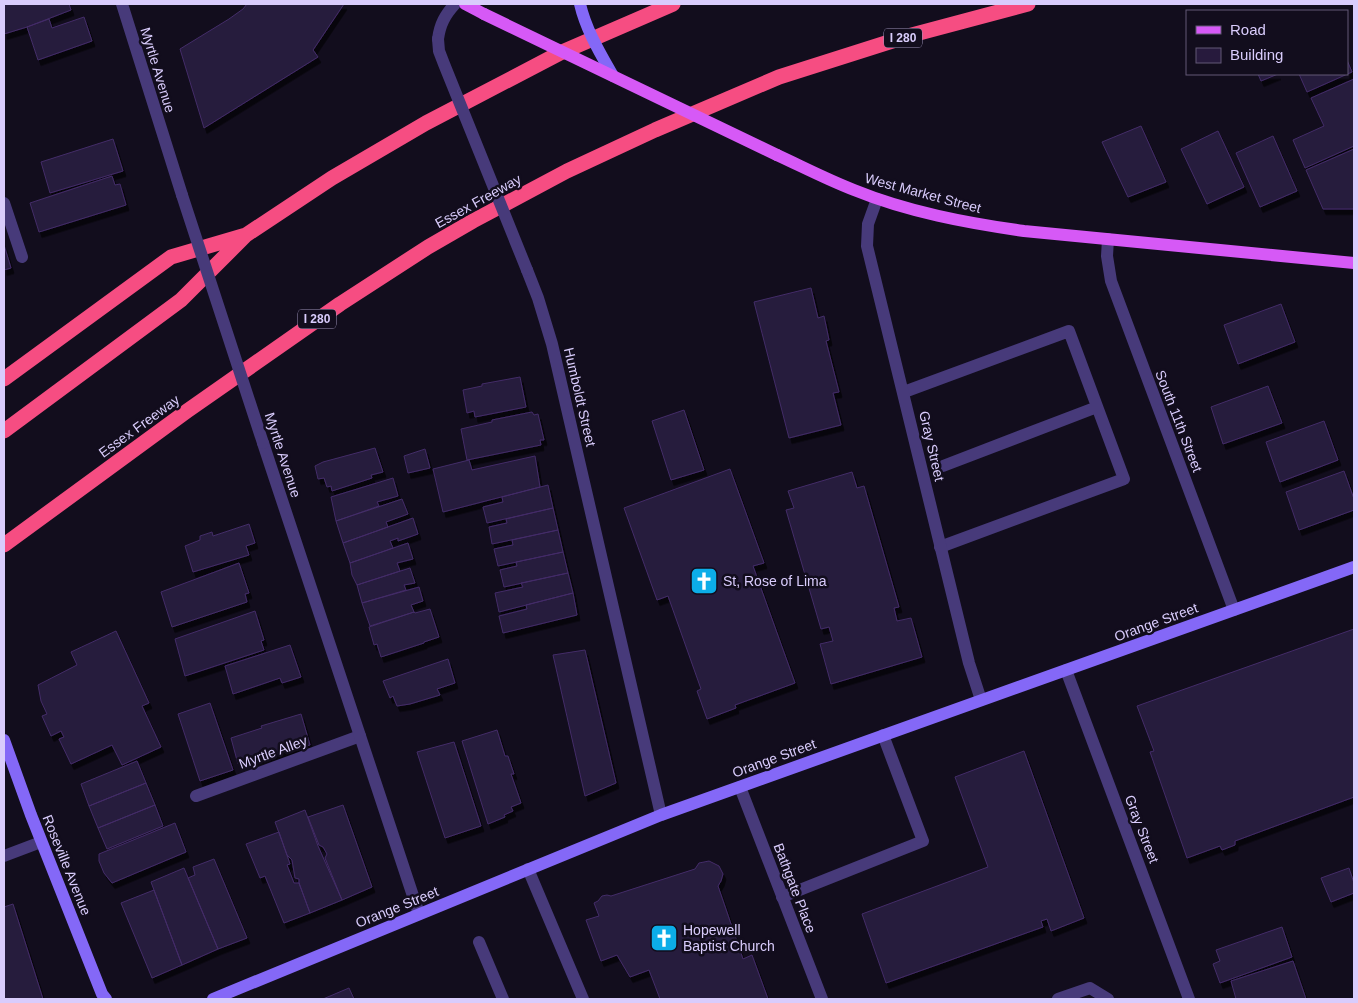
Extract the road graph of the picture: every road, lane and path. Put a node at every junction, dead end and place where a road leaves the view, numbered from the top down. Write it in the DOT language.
graph roads {
  1 [pos="122,4"];
  2 [pos="455,4"];
  3 [pos="465,4"];
  4 [pos="580,4"];
  5 [pos="673,4"];
  6 [pos="1028,4"];
  7 [pos="613,76"];
  8 [pos="877,199"];
  9 [pos="4,203"];
  10 [pos="246,235"];
  11 [pos="1108,239"];
  12 [pos="22,257"];
  13 [pos="1354,262"];
  14 [pos="4,378"];
  15 [pos="904,392"];
  16 [pos="1097,407"];
  17 [pos="4,431"];
  18 [pos="943,466"];
  19 [pos="4,545"];
  20 [pos="940,547"];
  21 [pos="1354,568"];
  22 [pos="1234,610"];
  23 [pos="1066,670"];
  24 [pos="981,700"];
  25 [pos="883,735"];
  26 [pos="360,736"];
  27 [pos="4,740"];
  28 [pos="740,787"];
  29 [pos="196,796"];
  30 [pos="661,814"];
  31 [pos="41,842"];
  32 [pos="4,856"];
  33 [pos="528,869"];
  34 [pos="782,897"];
  35 [pos="419,914"];
  36 [pos="480,942"];
  37 [pos="106,999"];
  38 [pos="213,999"];
  39 [pos="503,999"];
  40 [pos="583,999"];
  41 [pos="822,999"];
  42 [pos="1058,999"];
  43 [pos="1108,999"];
  44 [pos="1189,999"];
  1 -- 26 [label="street, Myrtle Avenue, bridge"];
  2 -- 30 [label="street, Humboldt Street, bridge"];
  3 -- 7 [label="main road, West Market Street, bridge"];
  4 -- 7 [label="main road, bridge"];
  5 -- 10 [label="highway"];
  6 -- 19 [label="highway, Essex Freeway / I 280"];
  7 -- 8 [label="main road, West Market Street, bridge"];
  8 -- 11 [label="main road, West Market Street"];
  8 -- 15 [label="street, Gray Street"];
  9 -- 12 [label="street"];
  10 -- 14 [label="highway"];
  10 -- 17 [label="highway"];
  11 -- 13 [label="main road, West Market Street"];
  11 -- 22 [label="street, South 11th Street"];
  15 -- 16 [label="street"];
  15 -- 20 [label="street, Gray Street"];
  16 -- 18 [label="street"];
  16 -- 20 [label="street"];
  20 -- 24 [label="street, Gray Street"];
  21 -- 22 [label="main road, Orange Street"];
  22 -- 23 [label="main road, Orange Street"];
  23 -- 24 [label="main road, Orange Street"];
  23 -- 44 [label="street, Gray Street"];
  24 -- 25 [label="main road, Orange Street"];
  25 -- 28 [label="main road, Orange Street"];
  25 -- 34 [label="street"];
  26 -- 29 [label="street, Myrtle Alley"];
  26 -- 35 [label="street, Myrtle Avenue"];
  27 -- 31 [label="main road, Roseville Avenue"];
  28 -- 30 [label="main road, Orange Street"];
  28 -- 34 [label="street, Bathgate Place"];
  30 -- 33 [label="main road, Orange Street"];
  31 -- 32 [label="street"];
  31 -- 37 [label="main road, Roseville Avenue"];
  33 -- 35 [label="main road, Orange Street"];
  33 -- 40 [label="street"];
  34 -- 41 [label="street, Bathgate Place"];
  35 -- 38 [label="main road, Orange Street"];
  36 -- 39 [label="street"];
  42 -- 43 [label="street"];
}
